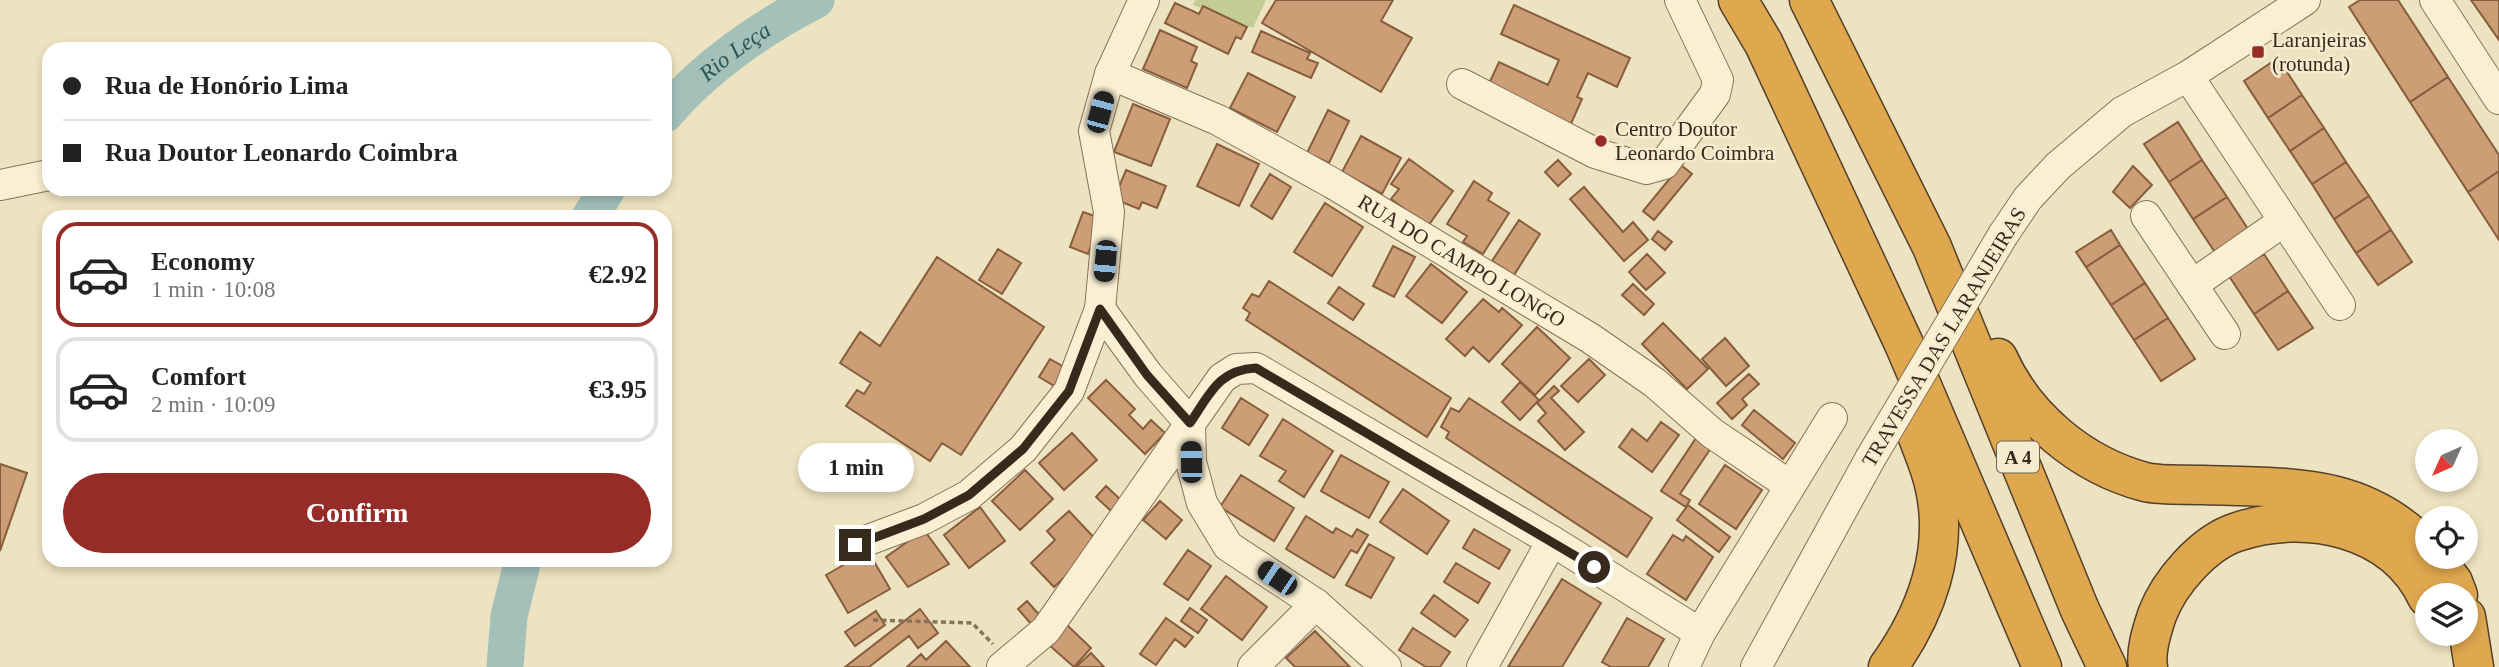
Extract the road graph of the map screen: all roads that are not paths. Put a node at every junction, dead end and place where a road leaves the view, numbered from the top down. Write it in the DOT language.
graph roads {
  1 [pos="1144,0"];
  2 [pos="1680,0"];
  3 [pos="1738,0"];
  4 [pos="1809,0"];
  5 [pos="2305,0"];
  6 [pos="2435,0"];
  7 [pos="1110,74"];
  8 [pos="2188,76"];
  9 [pos="1462,84"];
  10 [pos="2499,99"];
  11 [pos="42,176"];
  12 [pos="0,185"];
  13 [pos="2146,216"];
  14 [pos="2284,221"];
  15 [pos="1932,247"];
  16 [pos="2192,285"];
  17 [pos="2340,305"];
  18 [pos="1100,309"];
  19 [pos="2225,334"];
  20 [pos="1905,344"];
  21 [pos="1832,418"];
  22 [pos="1190,423"];
  23 [pos="1789,485"];
  24 [pos="2415,540"];
  25 [pos="1552,541"];
  26 [pos="855,545"];
  27 [pos="2419,583"];
  28 [pos="1316,604"];
  29 [pos="1700,633"];
  30 [pos="2445,646"];
  31 [pos="2471,646"];
  32 [pos="1005,664"];
  33 [pos="1253,667"];
  34 [pos="1386,667"];
  35 [pos="1482,667"];
  36 [pos="1684,667"];
  37 [pos="1756,667"];
  38 [pos="1888,667"];
  39 [pos="2042,667"];
  40 [pos="2106,667"];
  41 [pos="2148,667"];
  42 [pos="2449,667"];
  43 [pos="2474,667"];
  1 -- 7 [label="street"];
  2 -- 9 [label="street"];
  3 -- 20 [label="highway"];
  4 -- 15 [label="highway, A 4"];
  5 -- 8 [label="street, TRAVESSA DAS LARANJEIRAS"];
  6 -- 10 [label="street"];
  7 -- 18 [label="street"];
  7 -- 23 [label="street, RUA DO CAMPO LONGO"];
  8 -- 14 [label="street"];
  8 -- 37 [label="street, TRAVESSA DAS LARANJEIRAS, bridge"];
  11 -- 12 [label="street"];
  13 -- 16 [label="street"];
  14 -- 16 [label="street"];
  14 -- 17 [label="street"];
  15 -- 24 [label="highway"];
  15 -- 40 [label="highway, A 4"];
  16 -- 19 [label="street"];
  18 -- 22 [label="street"];
  18 -- 26 [label="street"];
  20 -- 38 [label="highway"];
  20 -- 39 [label="highway"];
  21 -- 23 [label="street"];
  22 -- 25 [label="street"];
  22 -- 28 [label="street"];
  22 -- 32 [label="street"];
  23 -- 29 [label="street"];
  25 -- 29 [label="street"];
  25 -- 35 [label="street"];
  27 -- 41 [label="highway"];
  28 -- 33 [label="street"];
  28 -- 34 [label="street"];
  29 -- 36 [label="street"];
  30 -- 42 [label="highway"];
  31 -- 43 [label="highway"];
}
